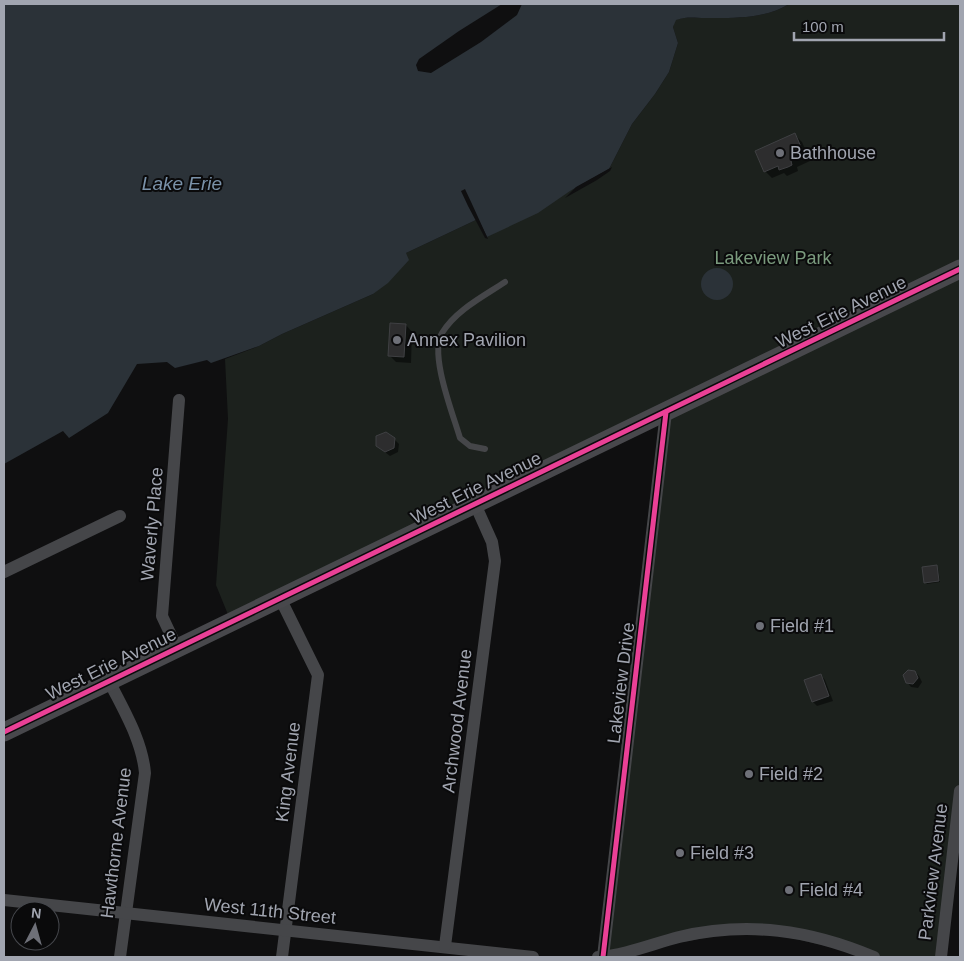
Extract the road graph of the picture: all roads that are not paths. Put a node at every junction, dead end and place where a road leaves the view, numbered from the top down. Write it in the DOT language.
graph roads {
  1 [pos="960,270"];
  2 [pos="505,282"];
  3 [pos="179,400"];
  4 [pos="666,412"];
  5 [pos="485,448"];
  6 [pos="475,504"];
  7 [pos="120,516"];
  8 [pos="4,572"];
  9 [pos="280,598"];
  10 [pos="178,648"];
  11 [pos="109,681"];
  12 [pos="4,732"];
  13 [pos="960,791"];
  14 [pos="4,900"];
  15 [pos="126,913"];
  16 [pos="285,931"];
  17 [pos="446,946"];
  18 [pos="120,957"];
  19 [pos="282,957"];
  20 [pos="533,957"];
  21 [pos="598,957"];
  22 [pos="603,957"];
  23 [pos="874,957"];
  24 [pos="941,957"];
  1 -- 4 [label="main road, West Erie Avenue"];
  2 -- 5 [label="lane"];
  3 -- 10 [label="street, Waverly Place"];
  4 -- 6 [label="main road, West Erie Avenue"];
  4 -- 22 [label="street, Lakeview Drive"];
  6 -- 9 [label="main road, West Erie Avenue"];
  6 -- 17 [label="street, Archwood Avenue"];
  7 -- 8 [label="street"];
  9 -- 10 [label="main road, West Erie Avenue"];
  9 -- 16 [label="street, King Avenue"];
  10 -- 11 [label="main road, West Erie Avenue"];
  11 -- 12 [label="main road, West Erie Avenue"];
  11 -- 15 [label="street, Hawthorne Avenue"];
  13 -- 24 [label="street, Parkview Avenue"];
  14 -- 15 [label="street, West 11th Street"];
  15 -- 16 [label="street, West 11th Street"];
  15 -- 18 [label="street, Hawthorne Avenue"];
  16 -- 17 [label="street, West 11th Street"];
  16 -- 19 [label="street, King Avenue"];
  17 -- 20 [label="street, West 11th Street"];
  21 -- 22 [label="street"];
  22 -- 23 [label="street"];
}
